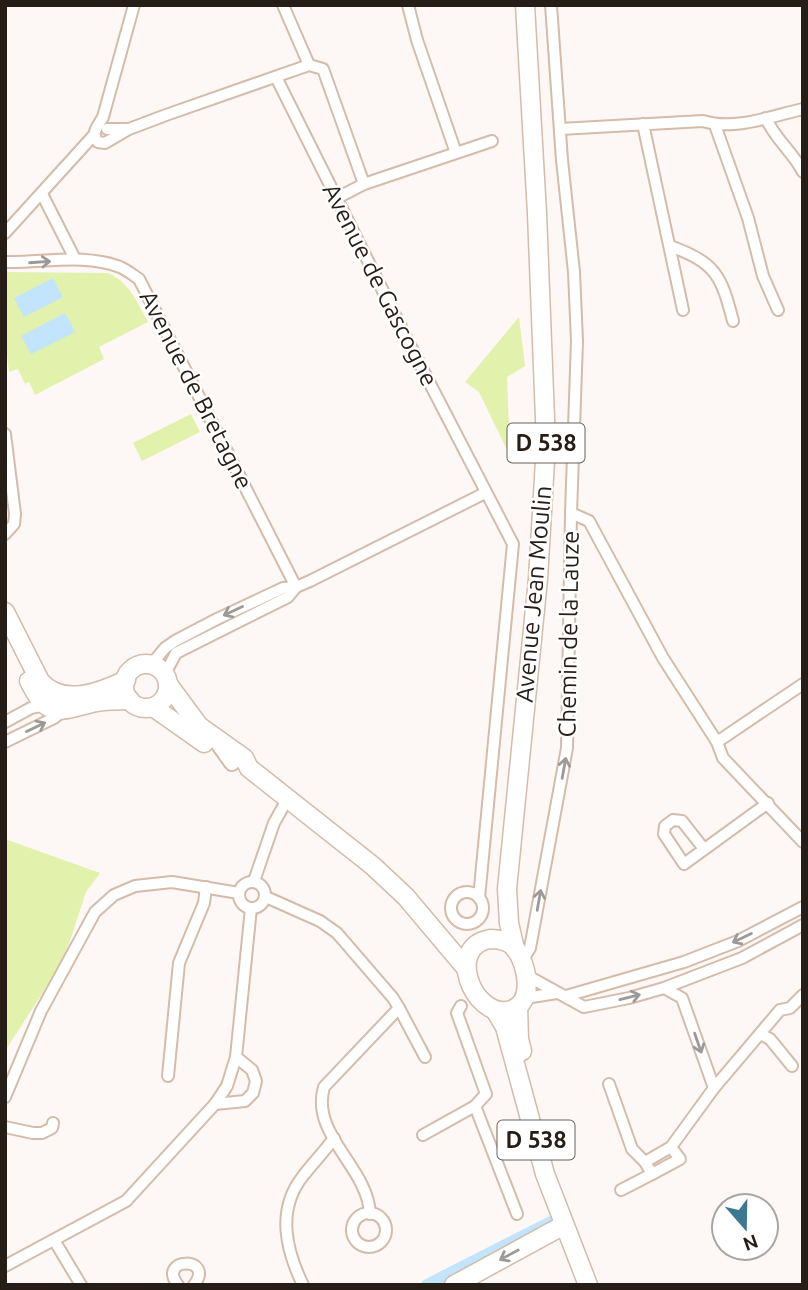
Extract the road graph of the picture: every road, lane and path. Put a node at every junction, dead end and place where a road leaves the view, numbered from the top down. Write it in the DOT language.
graph roads {
  1 [pos="134,5"];
  2 [pos="283,5"];
  3 [pos="408,5"];
  4 [pos="524,5"];
  5 [pos="551,5"];
  6 [pos="309,65"];
  7 [pos="276,77"];
  8 [pos="803,109"];
  9 [pos="766,118"];
  10 [pos="643,124"];
  11 [pos="715,125"];
  12 [pos="101,128"];
  13 [pos="129,128"];
  14 [pos="560,129"];
  15 [pos="492,141"];
  16 [pos="105,142"];
  17 [pos="456,153"];
  18 [pos="66,168"];
  19 [pos="803,172"];
  20 [pos="363,184"];
  21 [pos="42,194"];
  22 [pos="337,198"];
  23 [pos="5,233"];
  24 [pos="670,246"];
  25 [pos="75,259"];
  26 [pos="5,262"];
  27 [pos="683,310"];
  28 [pos="778,310"];
  29 [pos="733,321"];
  30 [pos="5,435"];
  31 [pos="485,493"];
  32 [pos="571,513"];
  33 [pos="5,534"];
  34 [pos="296,587"];
  35 [pos="5,612"];
  36 [pos="5,635"];
  37 [pos="161,674"];
  38 [pos="126,680"];
  39 [pos="803,684"];
  40 [pos="130,700"];
  41 [pos="70,703"];
  42 [pos="45,705"];
  43 [pos="153,707"];
  44 [pos="5,722"];
  45 [pos="208,739"];
  46 [pos="5,742"];
  47 [pos="717,742"];
  48 [pos="288,798"];
  49 [pos="768,803"];
  50 [pos="798,827"];
  51 [pos="803,842"];
  52 [pos="704,849"];
  53 [pos="254,881"];
  54 [pos="206,887"];
  55 [pos="508,889"];
  56 [pos="239,893"];
  57 [pos="266,897"];
  58 [pos="480,898"];
  59 [pos="803,907"];
  60 [pos="251,908"];
  61 [pos="803,925"];
  62 [pos="438,932"];
  63 [pos="484,942"];
  64 [pos="520,962"];
  65 [pos="465,967"];
  66 [pos="664,988"];
  67 [pos="561,994"];
  68 [pos="803,995"];
  69 [pos="466,999"];
  70 [pos="522,1002"];
  71 [pos="399,1009"];
  72 [pos="495,1010"];
  73 [pos="760,1034"];
  74 [pos="236,1057"];
  75 [pos="425,1057"];
  76 [pos="792,1066"];
  77 [pos="168,1076"];
  78 [pos="609,1084"];
  79 [pos="714,1088"];
  80 [pos="5,1097"];
  81 [pos="215,1104"];
  82 [pos="475,1106"];
  83 [pos="53,1123"];
  84 [pos="5,1127"];
  85 [pos="423,1135"];
  86 [pos="334,1138"];
  87 [pos="671,1147"];
  88 [pos="645,1162"];
  89 [pos="652,1174"];
  90 [pos="621,1190"];
  91 [pos="370,1214"];
  92 [pos="517,1214"];
  93 [pos="564,1225"];
  94 [pos="54,1240"];
  95 [pos="5,1266"];
  96 [pos="177,1282"];
  97 [pos="81,1285"];
  98 [pos="162,1285"];
  99 [pos="194,1285"];
  100 [pos="303,1285"];
  101 [pos="454,1285"];
  102 [pos="588,1285"];
  103 [pos="595,1285"];
  1 -- 12 [label="street"];
  2 -- 6 [label="street"];
  3 -- 17 [label="street"];
  4 -- 55 [label="main road, Avenue Jean Moulin / D 538"];
  5 -- 14 [label="street, Chemin de la Lauze"];
  6 -- 7 [label="street"];
  6 -- 20 [label="street"];
  7 -- 13 [label="street"];
  7 -- 22 [label="street, Avenue de Gascogne"];
  8 -- 9 [label="street"];
  9 -- 11 [label="street"];
  9 -- 19 [label="street"];
  10 -- 11 [label="street"];
  10 -- 14 [label="street"];
  10 -- 24 [label="street"];
  11 -- 28 [label="street"];
  12 -- 13 [label="street"];
  12 -- 16 [label="street"];
  12 -- 18 [label="street"];
  13 -- 16 [label="street"];
  14 -- 32 [label="street, Chemin de la Lauze"];
  15 -- 17 [label="street"];
  16 -- 18 [label="street"];
  17 -- 20 [label="street"];
  18 -- 21 [label="street"];
  20 -- 22 [label="street"];
  21 -- 23 [label="street"];
  21 -- 25 [label="street"];
  22 -- 31 [label="street, Avenue de Gascogne"];
  24 -- 27 [label="street"];
  24 -- 29 [label="street"];
  26 -- 25 [label="street, Avenue de Bretagne, one-way"];
  25 -- 34 [label="street, Avenue de Bretagne"];
  30 -- 33 [label="street"];
  31 -- 34 [label="street"];
  31 -- 58 [label="street, Avenue de Gascogne"];
  32 -- 47 [label="street"];
  64 -- 32 [label="street, Chemin de la Lauze, one-way"];
  34 -- 37 [label="street"];
  34 -- 37 [label="street, one-way"];
  35 -- 41 [label="main road"];
  36 -- 42 [label="main road"];
  37 -- 38 [label="main road"];
  37 -- 43 [label="main road"];
  37 -- 45 [label="main road"];
  38 -- 40 [label="main road"];
  38 -- 41 [label="main road"];
  39 -- 47 [label="street"];
  40 -- 41 [label="main road"];
  40 -- 43 [label="main road"];
  41 -- 42 [label="main road"];
  46 -- 41 [label="street, one-way"];
  42 -- 44 [label="street"];
  43 -- 45 [label="main road"];
  45 -- 48 [label="main road"];
  47 -- 49 [label="street"];
  48 -- 53 [label="street"];
  48 -- 62 [label="main road"];
  49 -- 50 [label="street"];
  49 -- 52 [label="street"];
  50 -- 51 [label="street"];
  53 -- 56 [label="street"];
  53 -- 57 [label="street"];
  54 -- 56 [label="street"];
  54 -- 77 [label="street"];
  54 -- 80 [label="street"];
  55 -- 63 [label="main road, Avenue Jean Moulin / D 538"];
  55 -- 64 [label="main road, Avenue Jean Moulin / D 538"];
  56 -- 60 [label="street"];
  57 -- 60 [label="street"];
  57 -- 71 [label="street"];
  59 -- 67 [label="street, one-way"];
  60 -- 74 [label="street"];
  61 -- 66 [label="street"];
  62 -- 63 [label="main road"];
  62 -- 65 [label="main road"];
  63 -- 64 [label="main road"];
  63 -- 65 [label="main road"];
  64 -- 67 [label="street"];
  64 -- 70 [label="main road"];
  65 -- 69 [label="main road"];
  67 -- 66 [label="street, one-way"];
  66 -- 79 [label="street, one-way"];
  67 -- 70 [label="street"];
  68 -- 73 [label="street"];
  69 -- 72 [label="main road"];
  69 -- 82 [label="street"];
  70 -- 72 [label="main road"];
  70 -- 103 [label="main road, D 538"];
  71 -- 75 [label="street"];
  71 -- 86 [label="street"];
  72 -- 93 [label="main road, D 538"];
  73 -- 76 [label="street"];
  73 -- 79 [label="street"];
  74 -- 81 [label="street"];
  74 -- 81 [label="street"];
  78 -- 88 [label="street"];
  79 -- 87 [label="street"];
  81 -- 94 [label="street"];
  82 -- 85 [label="street"];
  82 -- 92 [label="street"];
  83 -- 84 [label="street"];
  86 -- 91 [label="street"];
  86 -- 100 [label="street"];
  87 -- 88 [label="street"];
  87 -- 89 [label="street"];
  88 -- 89 [label="street"];
  89 -- 90 [label="street"];
  93 -- 101 [label="main road, one-way"];
  93 -- 102 [label="main road, D 538"];
  94 -- 95 [label="street"];
  94 -- 97 [label="street"];
  96 -- 98 [label="street"];
  96 -- 99 [label="street"];
}
